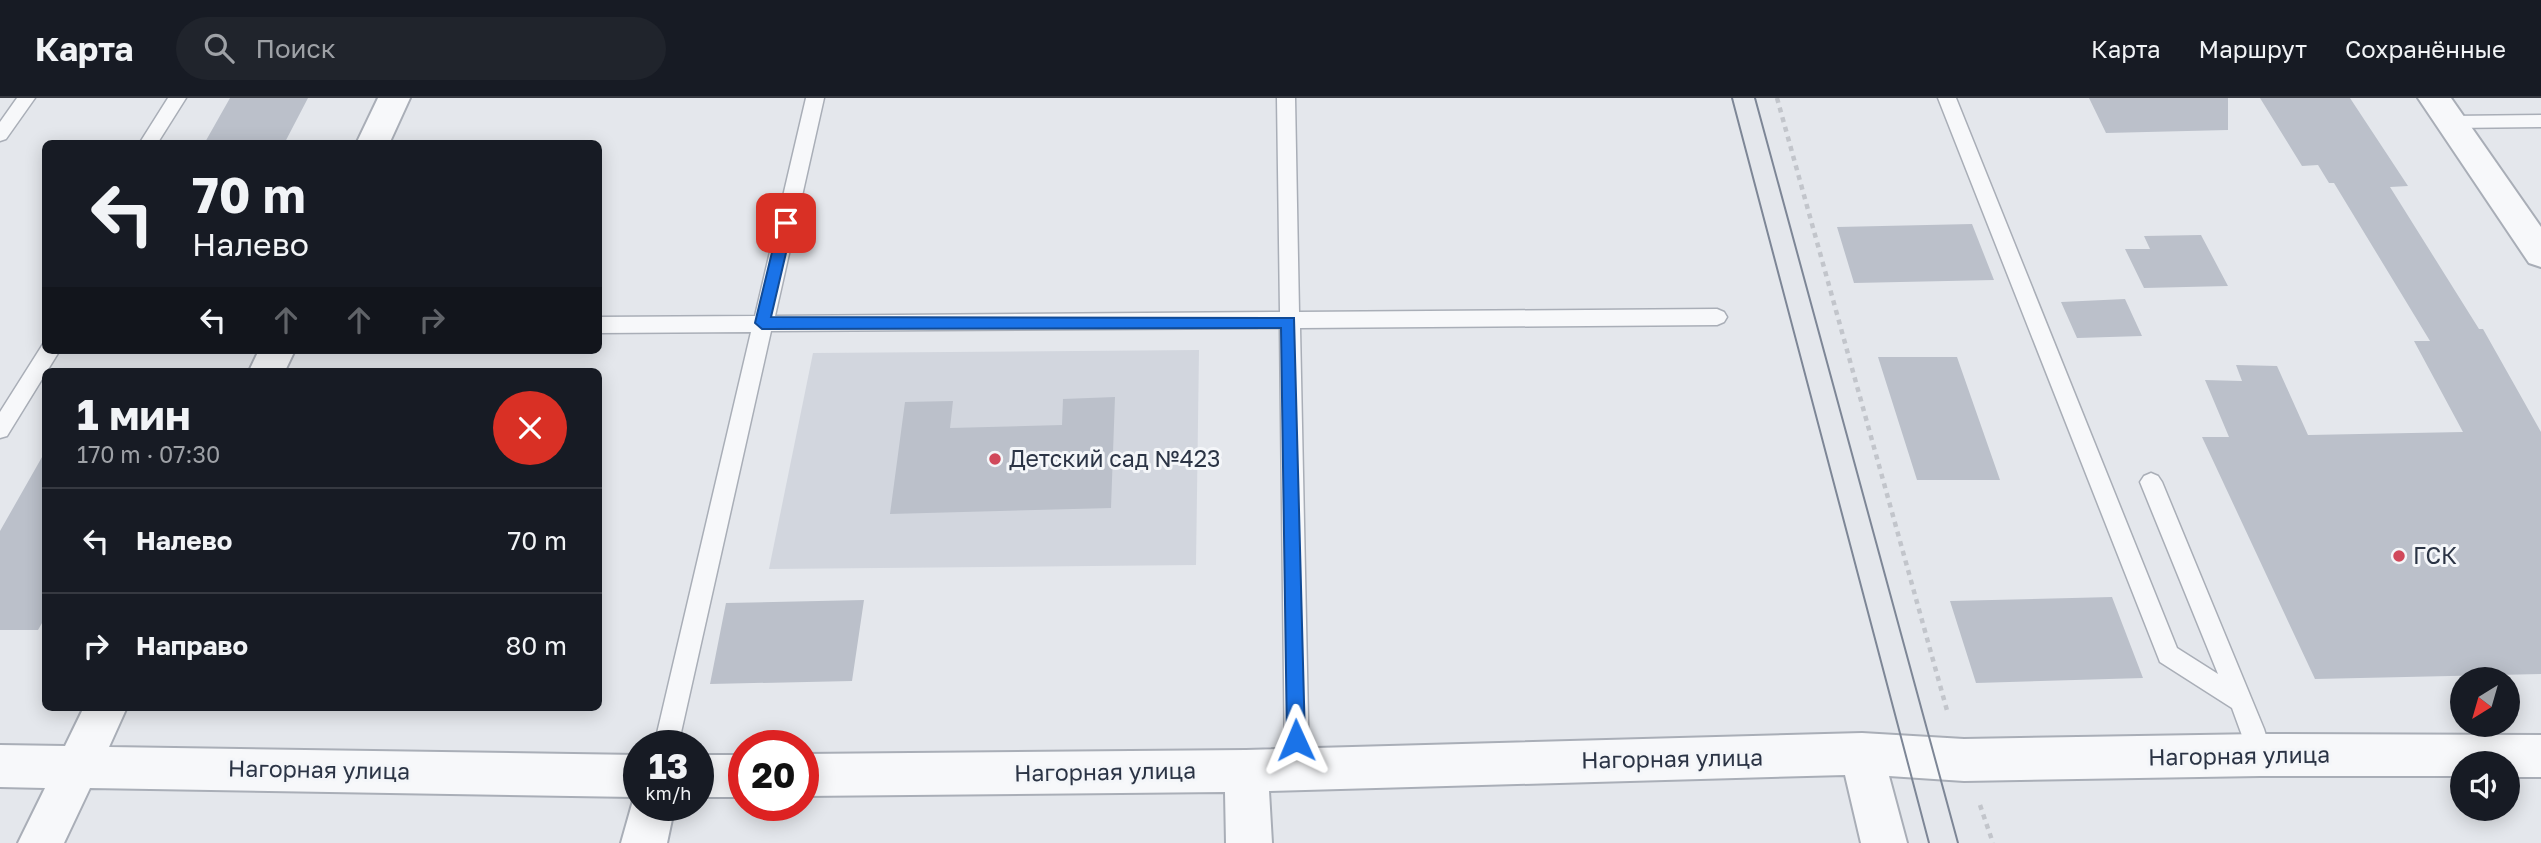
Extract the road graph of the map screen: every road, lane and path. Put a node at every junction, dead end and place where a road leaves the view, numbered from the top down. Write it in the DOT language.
graph roads {
  1 [pos="26,98"];
  2 [pos="177,98"];
  3 [pos="394,98"];
  4 [pos="815,98"];
  5 [pos="1286,98"];
  6 [pos="1777,98"];
  7 [pos="1947,98"];
  8 [pos="2443,110"];
  9 [pos="2541,121"];
  10 [pos="0,135"];
  11 [pos="151,140"];
  12 [pos="374,140"];
  13 [pos="2541,254"];
  14 [pos="1717,317"];
  15 [pos="1289,322"];
  16 [pos="762,323"];
  17 [pos="602,326"];
  18 [pos="48,354"];
  19 [pos="0,430"];
  20 [pos="2151,482"];
  21 [pos="2239,700"];
  22 [pos="104,711"];
  23 [pos="671,730"];
  24 [pos="1862,754"];
  25 [pos="2260,755"];
  26 [pos="2541,756"];
  27 [pos="1964,760"];
  28 [pos="0,766"];
  29 [pos="78,766"];
  30 [pos="1297,768"];
  31 [pos="1247,771"];
  32 [pos="819,775"];
  33 [pos="623,776"];
  34 [pos="649,821"];
  35 [pos="41,843"];
  36 [pos="644,843"];
  37 [pos="1249,843"];
  38 [pos="1884,843"];
  39 [pos="1993,843"];
  1 -- 10 [label="lane"];
  2 -- 11 [label="lane"];
  3 -- 12 [label="street"];
  4 -- 16 [label="lane"];
  5 -- 15 [label="lane"];
  6 -- 27 [label="path"];
  7 -- 21 [label="lane"];
  8 -- 9 [label="lane"];
  8 -- 13 [label="street"];
  14 -- 15 [label="lane"];
  15 -- 16 [label="lane"];
  15 -- 30 [label="lane"];
  16 -- 17 [label="lane"];
  16 -- 23 [label="lane"];
  18 -- 19 [label="lane"];
  20 -- 21 [label="lane"];
  21 -- 25 [label="lane"];
  22 -- 29 [label="street"];
  24 -- 27 [label="street, Нагорная улица"];
  24 -- 30 [label="street, Нагорная улица"];
  24 -- 38 [label="street"];
  25 -- 26 [label="street, Нагорная улица"];
  25 -- 27 [label="street, Нагорная улица"];
  27 -- 39 [label="path"];
  28 -- 29 [label="street, Нагорная улица"];
  29 -- 33 [label="street, Нагорная улица"];
  29 -- 35 [label="street"];
  30 -- 31 [label="street, Нагорная улица"];
  31 -- 32 [label="street, Нагорная улица"];
  31 -- 37 [label="street"];
  34 -- 36 [label="street"];
}
